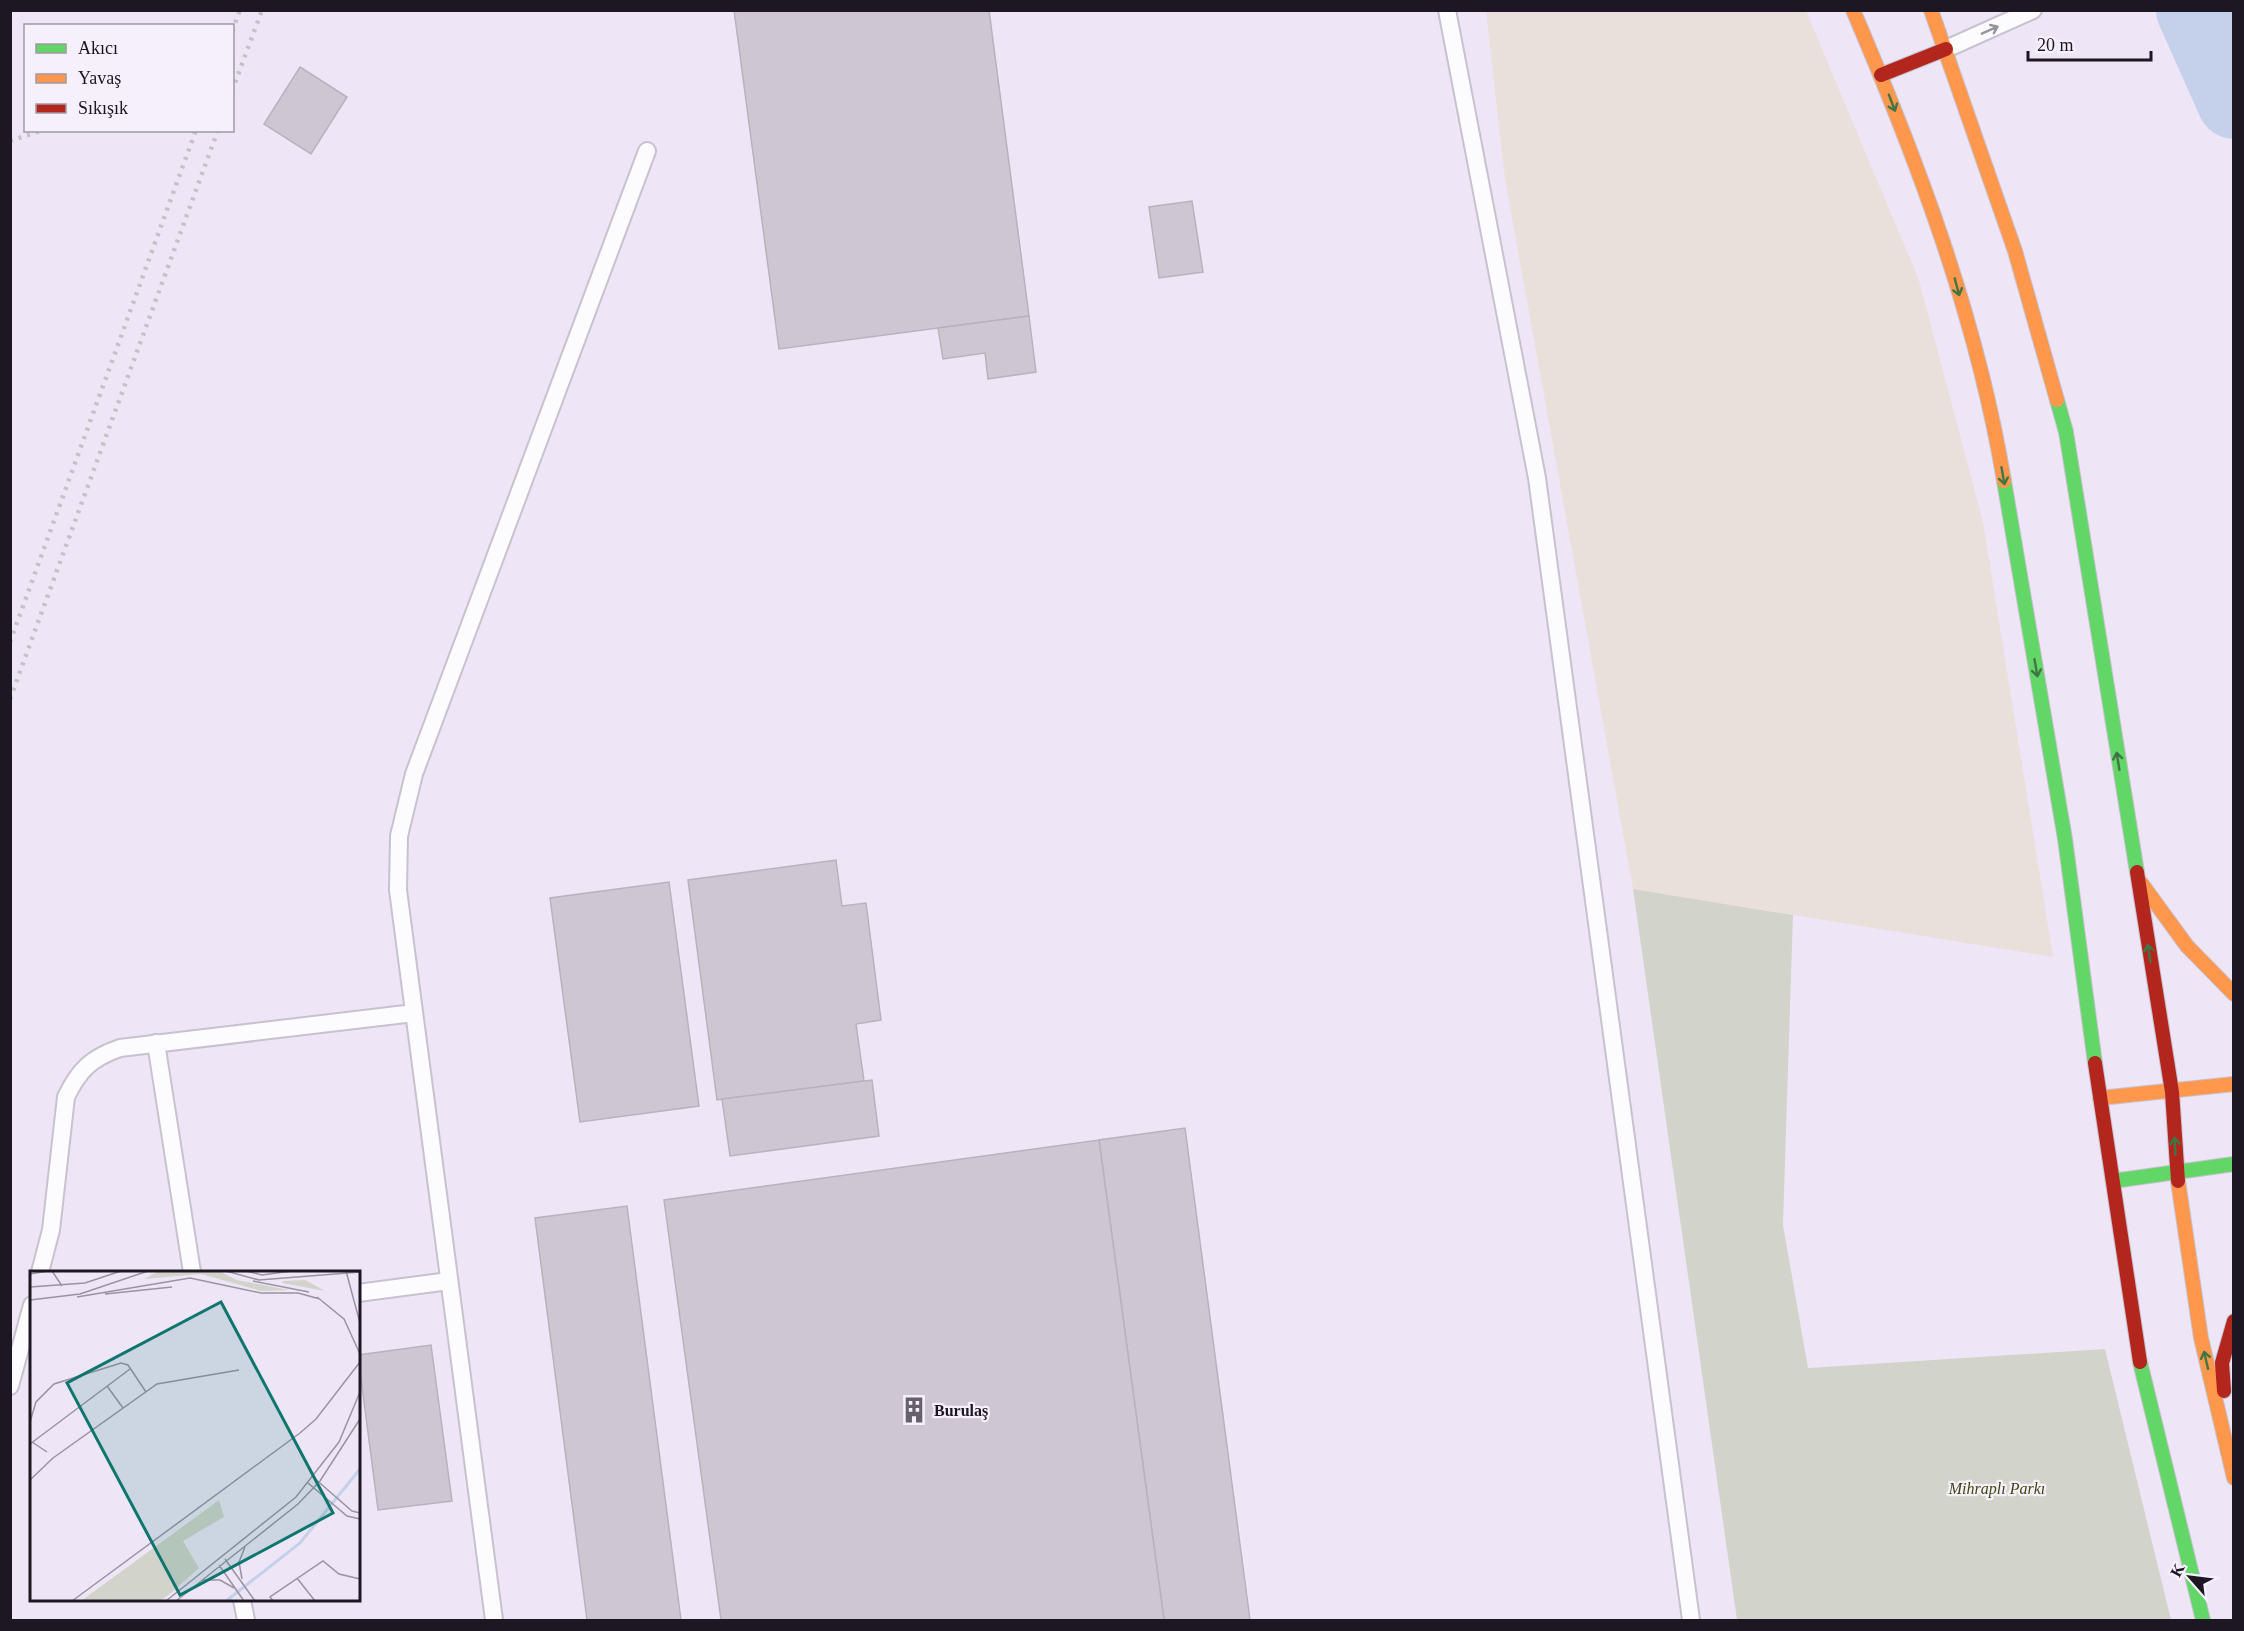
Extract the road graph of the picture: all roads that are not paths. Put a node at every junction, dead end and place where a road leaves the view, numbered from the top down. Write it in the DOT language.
graph roads {
  1 [pos="1447,10"];
  2 [pos="1853,10"];
  3 [pos="1931,10"];
  4 [pos="2033,10"];
  5 [pos="1946,50"];
  6 [pos="1881,75"];
  7 [pos="647,151"];
  8 [pos="2137,878"];
  9 [pos="2234,994"];
  10 [pos="414,1013"];
  11 [pos="156,1043"];
  12 [pos="2234,1084"];
  13 [pos="2172,1092"];
  14 [pos="2100,1098"];
  15 [pos="2234,1164"];
  16 [pos="2176,1170"];
  17 [pos="2113,1181"];
  18 [pos="40,1271"];
  19 [pos="192,1271"];
  20 [pos="449,1281"];
  21 [pos="360,1293"];
  22 [pos="30,1312"];
  23 [pos="2234,1321"];
  24 [pos="10,1386"];
  25 [pos="2228,1455"];
  26 [pos="2234,1478"];
  27 [pos="242,1601"];
  28 [pos="246,1620"];
  29 [pos="494,1620"];
  30 [pos="1691,1620"];
  31 [pos="2203,1620"];
  1 -- 30 [label="lane"];
  2 -- 6 [label="main road"];
  3 -- 5 [label="main road"];
  5 -- 4 [label="lane, one-way"];
  5 -- 6 [label="main road"];
  8 -- 5 [label="main road, one-way"];
  6 -- 14 [label="main road, one-way"];
  7 -- 10 [label="lane"];
  8 -- 9 [label="main road"];
  13 -- 8 [label="main road, one-way"];
  10 -- 11 [label="lane"];
  10 -- 20 [label="lane"];
  11 -- 18 [label="lane"];
  11 -- 19 [label="lane"];
  12 -- 13 [label="main road"];
  13 -- 14 [label="main road"];
  16 -- 13 [label="main road, one-way"];
  14 -- 17 [label="main road"];
  15 -- 16 [label="main road"];
  16 -- 17 [label="main road"];
  25 -- 16 [label="main road, one-way"];
  17 -- 31 [label="main road"];
  20 -- 21 [label="lane"];
  20 -- 29 [label="lane"];
  22 -- 24 [label="lane"];
  23 -- 25 [label="main road"];
  25 -- 26 [label="main road"];
  27 -- 28 [label="lane"];
}
